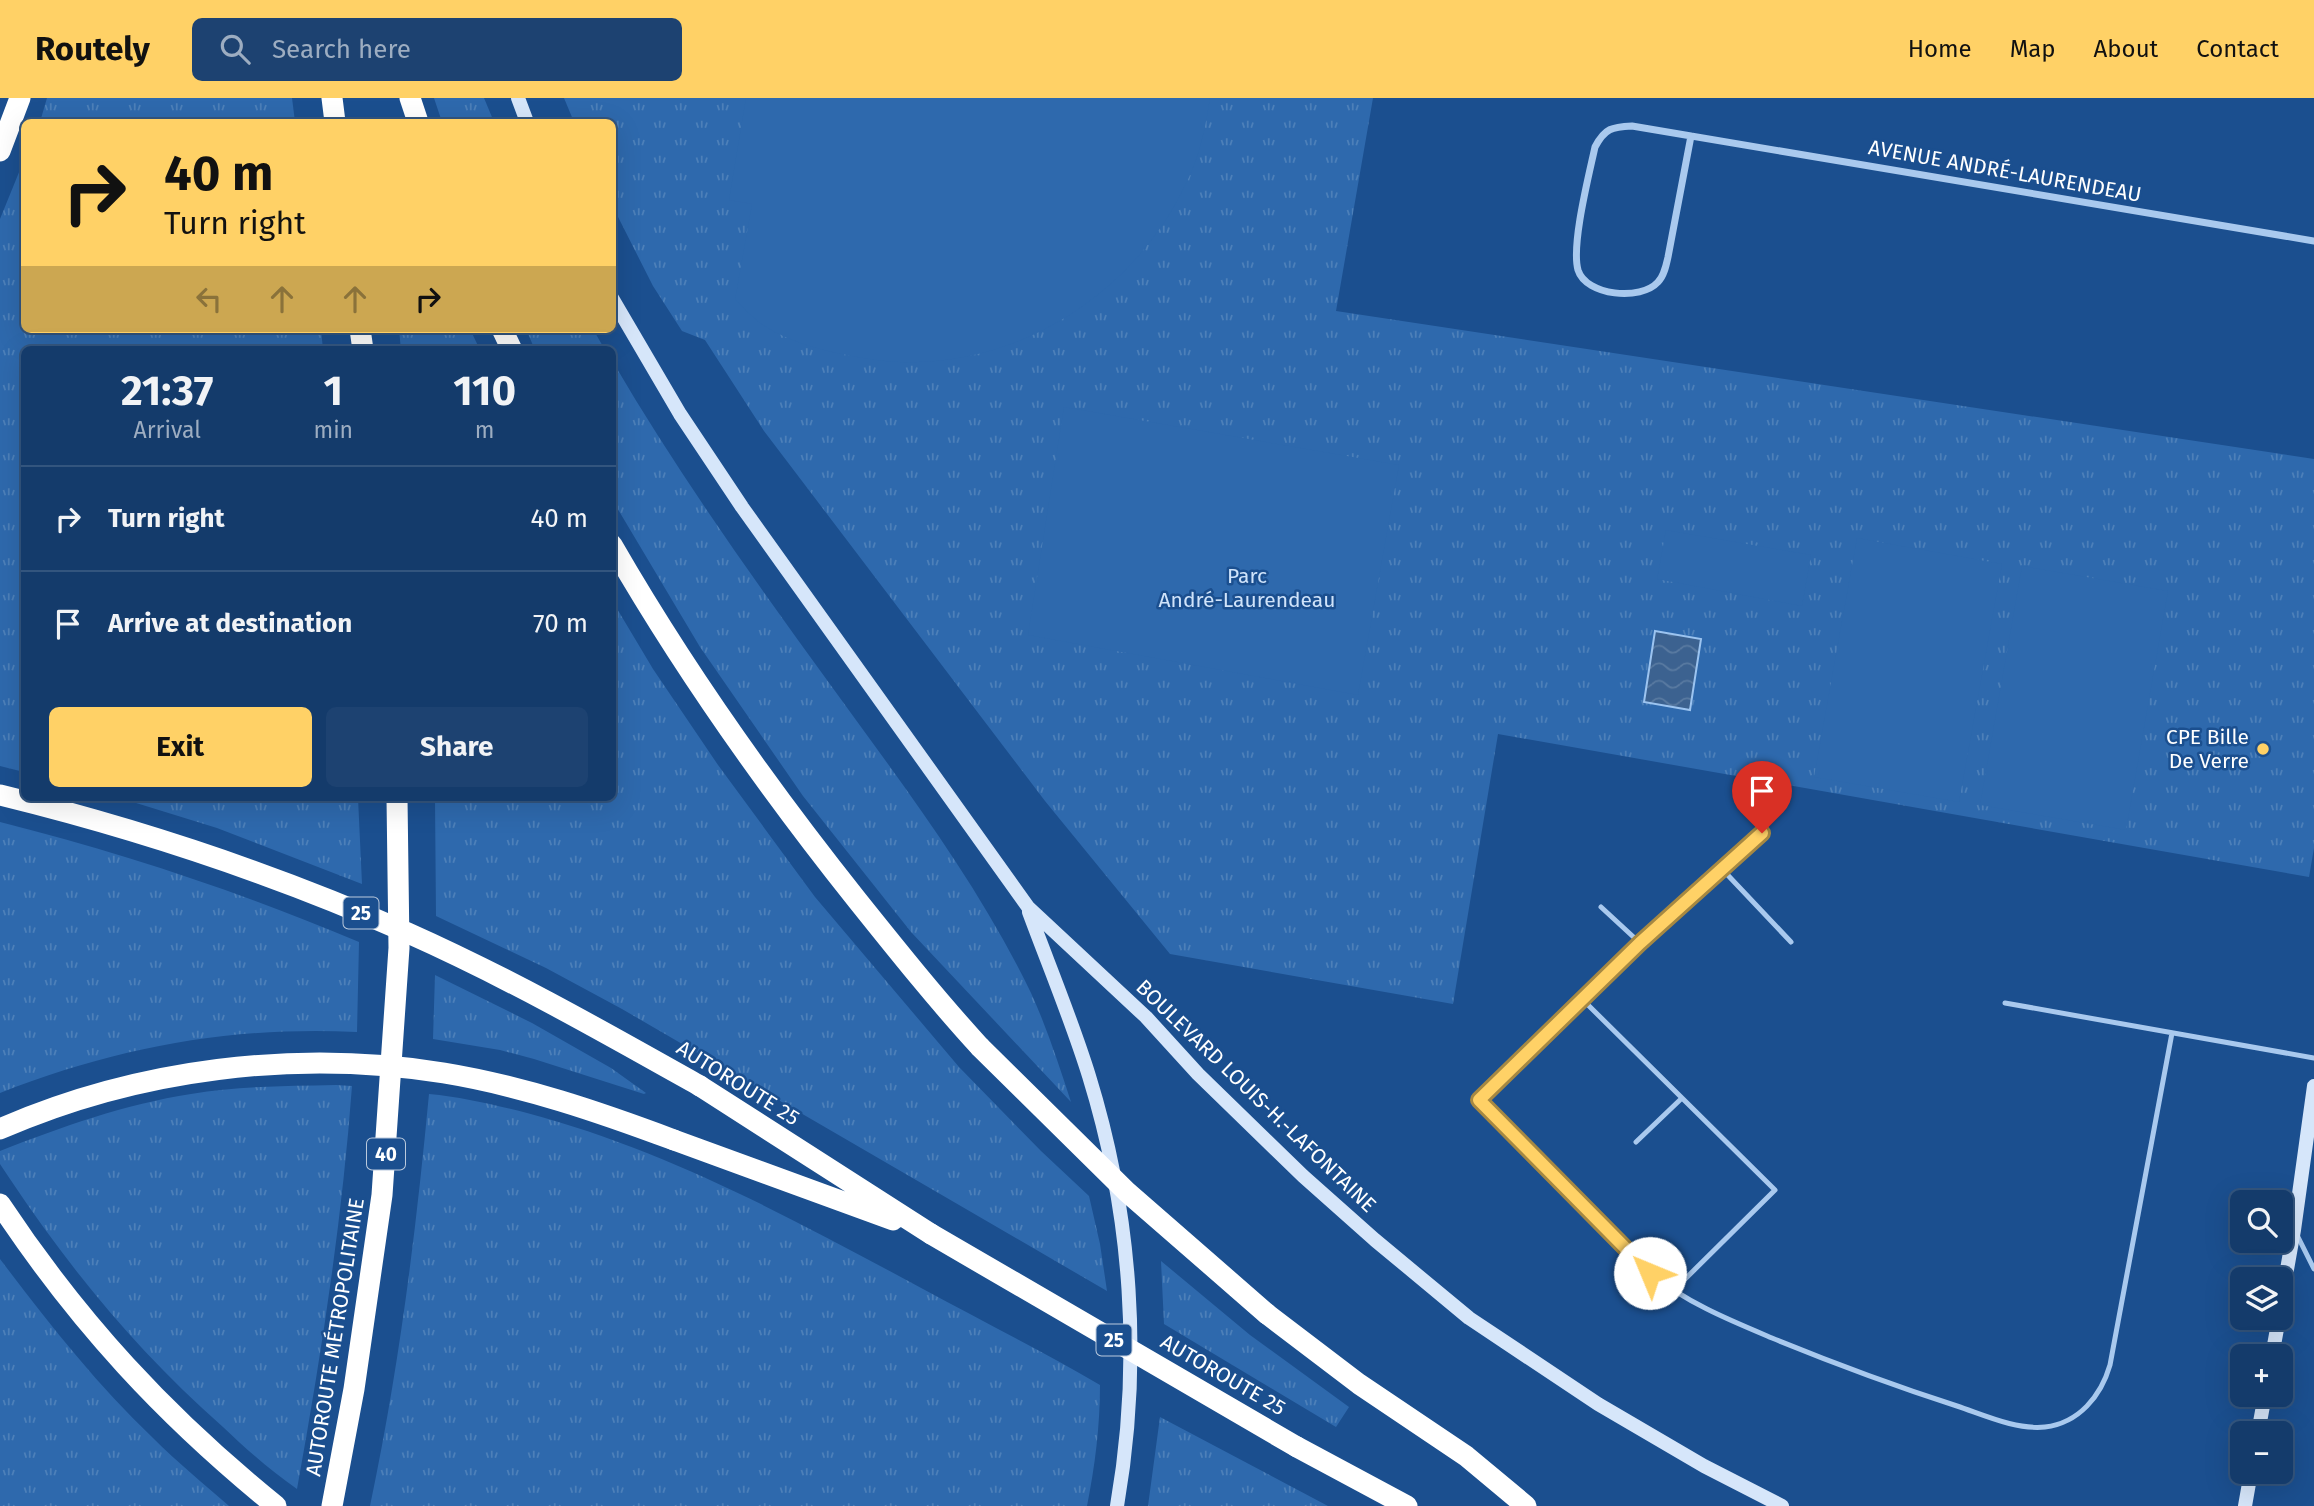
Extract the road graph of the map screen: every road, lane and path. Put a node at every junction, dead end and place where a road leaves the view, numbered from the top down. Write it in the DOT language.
graph roads {
  1 [pos="20,98"];
  2 [pos="332,98"];
  3 [pos="410,98"];
  4 [pos="518,98"];
  5 [pos="335,119"];
  6 [pos="417,119"];
  7 [pos="526,119"];
  8 [pos="1691,136"];
  9 [pos="0,151"];
  10 [pos="2314,240"];
  11 [pos="616,305"];
  12 [pos="616,552"];
  13 [pos="0,795"];
  14 [pos="21,801"];
  15 [pos="22,801"];
  16 [pos="397,801"];
  17 [pos="1762,833"];
  18 [pos="1722,869"];
  19 [pos="1601,906"];
  20 [pos="1028,907"];
  21 [pos="1791,942"];
  22 [pos="1640,943"];
  23 [pos="1583,1000"];
  24 [pos="2005,1003"];
  25 [pos="2172,1033"];
  26 [pos="2314,1058"];
  27 [pos="2314,1086"];
  28 [pos="1682,1098"];
  29 [pos="0,1129"];
  30 [pos="1636,1142"];
  31 [pos="0,1204"];
  32 [pos="2294,1230"];
  33 [pos="931,1234"];
  34 [pos="2287,1267"];
  35 [pos="2314,1269"];
  36 [pos="1674,1291"];
  37 [pos="2249,1484"];
  38 [pos="276,1506"];
  39 [pos="332,1506"];
  40 [pos="1117,1506"];
  41 [pos="1408,1506"];
  42 [pos="1526,1506"];
  43 [pos="1782,1506"];
  44 [pos="2245,1506"];
  1 -- 9 [label="highway"];
  2 -- 5 [label="highway"];
  3 -- 6 [label="highway"];
  4 -- 7 [label="main road"];
  8 -- 8 [label="street, AVENUE ANDRÉ-LAURENDEAU"];
  8 -- 10 [label="street, AVENUE ANDRÉ-LAURENDEAU"];
  11 -- 20 [label="main road"];
  12 -- 42 [label="highway, bridge"];
  13 -- 14 [label="highway, AUTOROUTE 25 / 25, bridge"];
  15 -- 33 [label="highway, AUTOROUTE 25 / 25, bridge"];
  16 -- 39 [label="highway, AUTOROUTE MÉTROPOLITAINE / 40"];
  17 -- 18 [label="lane"];
  18 -- 21 [label="lane"];
  18 -- 22 [label="lane"];
  19 -- 22 [label="lane"];
  20 -- 40 [label="main road"];
  20 -- 43 [label="main road, BOULEVARD LOUIS-H.-LAFONTAINE"];
  22 -- 23 [label="lane"];
  23 -- 28 [label="lane"];
  23 -- 36 [label="lane"];
  24 -- 25 [label="lane"];
  25 -- 26 [label="lane"];
  25 -- 36 [label="lane"];
  27 -- 32 [label="main road"];
  28 -- 30 [label="lane"];
  28 -- 36 [label="lane"];
  29 -- 33 [label="highway, bridge"];
  31 -- 38 [label="highway"];
  32 -- 34 [label="main road"];
  32 -- 35 [label="lane"];
  33 -- 41 [label="highway, AUTOROUTE 25 / 25, bridge"];
  37 -- 44 [label="main road"];
}
